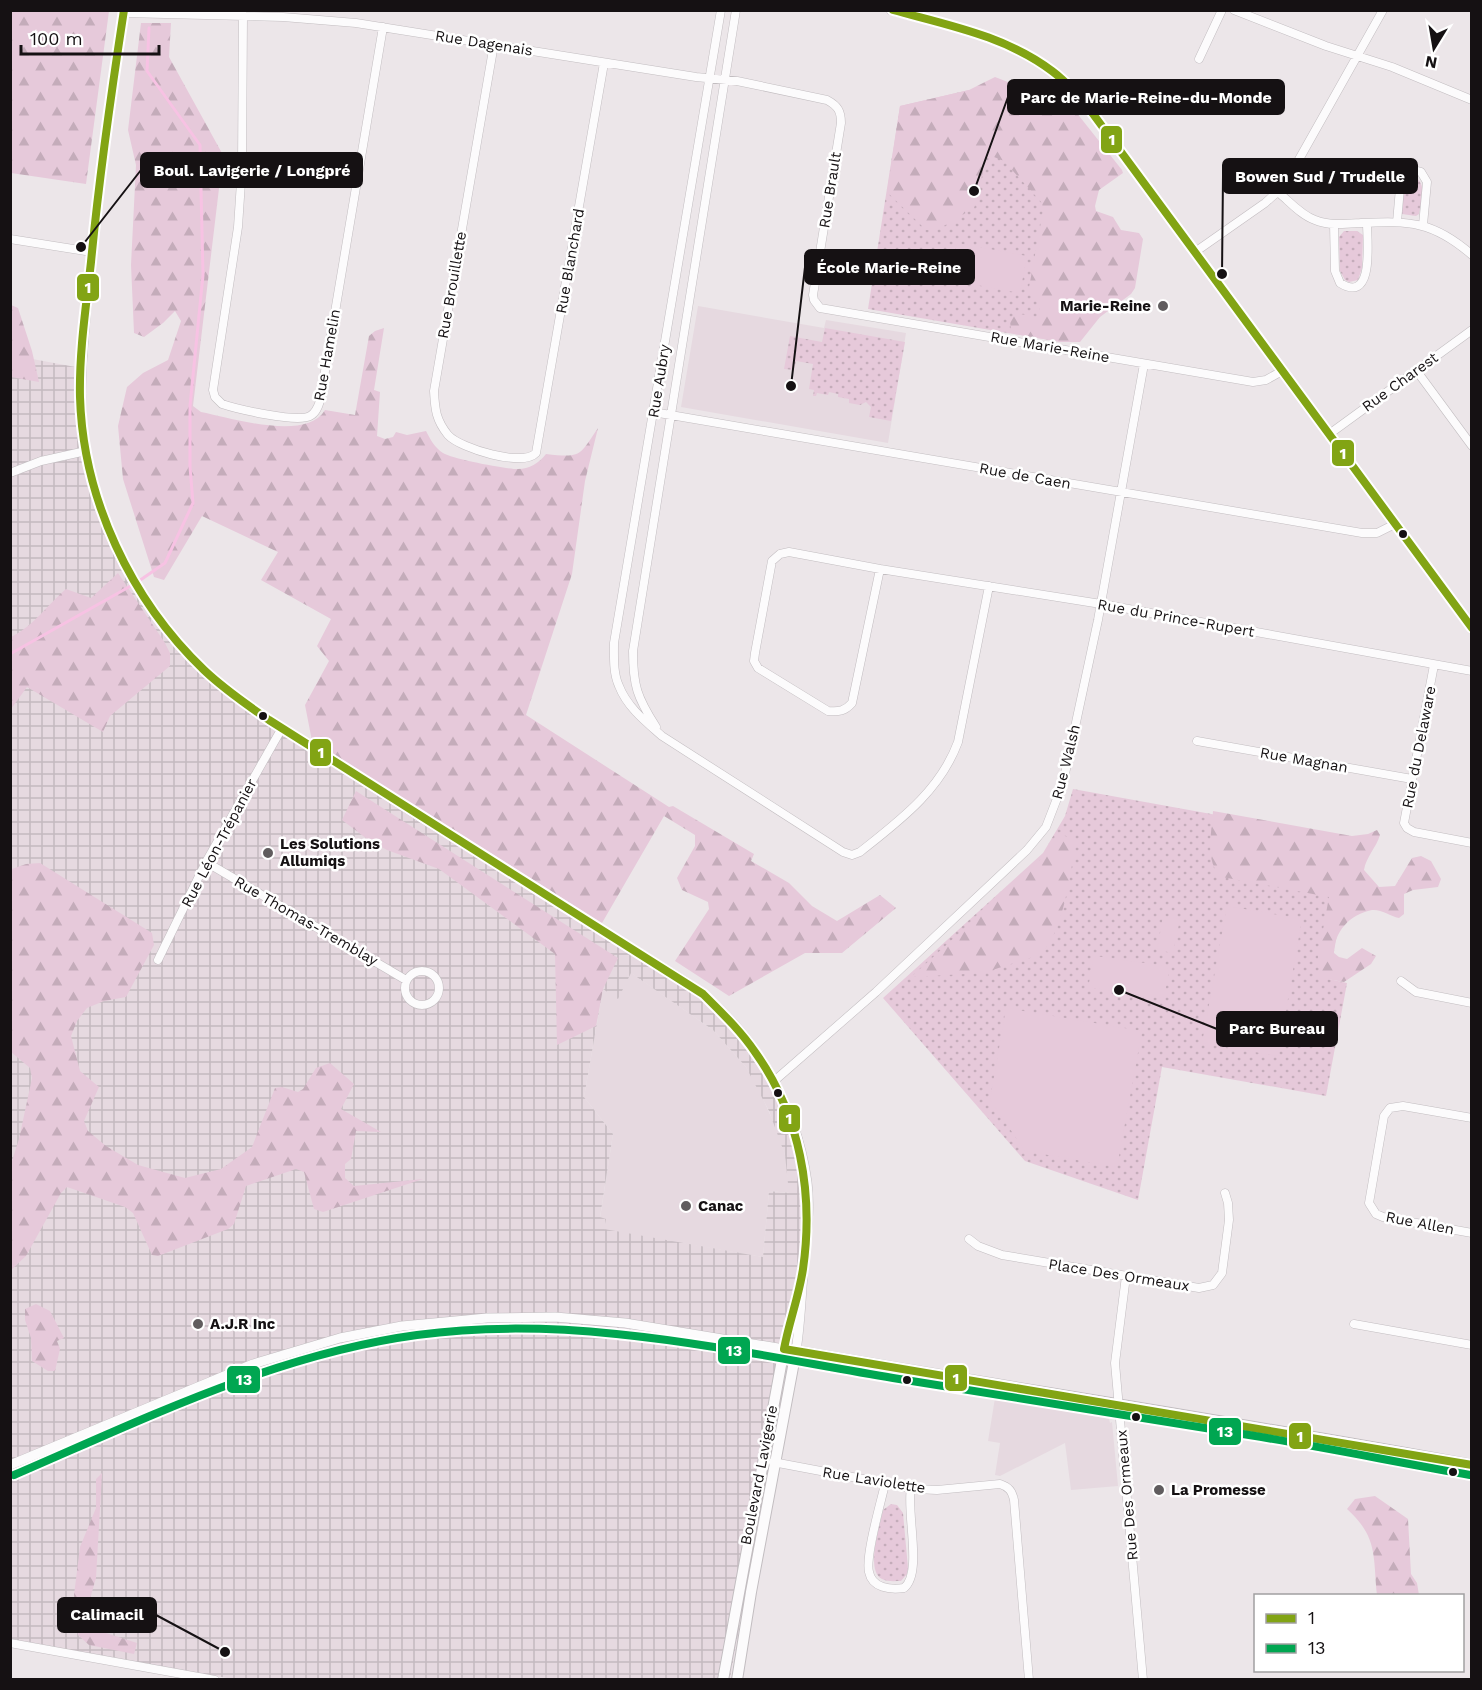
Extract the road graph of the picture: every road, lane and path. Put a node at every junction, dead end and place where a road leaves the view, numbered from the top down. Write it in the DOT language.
graph roads {
  1 [pos="721,10"];
  2 [pos="736,10"];
  3 [pos="891,10"];
  4 [pos="1222,10"];
  5 [pos="1234,10"];
  6 [pos="1383,10"];
  7 [pos="124,12"];
  8 [pos="243,15"];
  9 [pos="383,27"];
  10 [pos="494,44"];
  11 [pos="1358,57"];
  12 [pos="1199,59"];
  13 [pos="604,63"];
  14 [pos="710,79"];
  15 [pos="724,80"];
  16 [pos="1472,100"];
  17 [pos="839,110"];
  18 [pos="1278,192"];
  19 [pos="1397,222"];
  20 [pos="1366,223"];
  21 [pos="1334,224"];
  22 [pos="1423,225"];
  23 [pos="10,239"];
  24 [pos="92,252"];
  25 [pos="1194,252"];
  26 [pos="1472,255"];
  27 [pos="816,305"];
  28 [pos="1472,330"];
  29 [pos="1144,364"];
  30 [pos="1416,370"];
  31 [pos="1282,372"];
  32 [pos="653,412"];
  33 [pos="671,415"];
  34 [pos="1328,435"];
  35 [pos="1472,446"];
  36 [pos="86,451"];
  37 [pos="532,458"];
  38 [pos="10,473"];
  39 [pos="1122,492"];
  40 [pos="1395,524"];
  41 [pos="880,569"];
  42 [pos="989,586"];
  43 [pos="1101,604"];
  44 [pos="1472,629"];
  45 [pos="1434,665"];
  46 [pos="1472,671"];
  47 [pos="282,729"];
  48 [pos="662,736"];
  49 [pos="1197,741"];
  50 [pos="1412,779"];
  51 [pos="1472,843"];
  52 [pos="206,862"];
  53 [pos="158,960"];
  54 [pos="406,980"];
  55 [pos="1401,981"];
  56 [pos="1472,1003"];
  57 [pos="773,1082"];
  58 [pos="1472,1118"];
  59 [pos="1225,1193"];
  60 [pos="1472,1233"];
  61 [pos="969,1239"];
  62 [pos="803,1272"];
  63 [pos="1126,1276"];
  64 [pos="1354,1324"];
  65 [pos="1472,1345"];
  66 [pos="784,1349"];
  67 [pos="796,1351"];
  68 [pos="1119,1405"];
  69 [pos="762,1460"];
  70 [pos="774,1462"];
  71 [pos="10,1465"];
  72 [pos="1472,1465"];
  73 [pos="885,1484"];
  74 [pos="911,1488"];
  75 [pos="10,1643"];
  76 [pos="215,1680"];
  77 [pos="723,1680"];
  78 [pos="737,1680"];
  79 [pos="1029,1680"];
  80 [pos="1143,1680"];
  1 -- 14 [label="street, Rue Aubry"];
  2 -- 15 [label="street, Rue Aubry"];
  3 -- 25 [label="street"];
  4 -- 12 [label="street"];
  5 -- 11 [label="street"];
  6 -- 11 [label="street"];
  7 -- 8 [label="street, Rue Dagenais"];
  7 -- 24 [label="street, Boulevard Lavigerie"];
  8 -- 9 [label="street, Rue Dagenais"];
  8 -- 9 [label="street, Rue Hamelin"];
  9 -- 10 [label="street, Rue Dagenais"];
  10 -- 13 [label="street, Rue Dagenais"];
  10 -- 37 [label="street, Rue Brouillette"];
  11 -- 16 [label="street"];
  11 -- 18 [label="street"];
  13 -- 14 [label="street, Rue Dagenais"];
  13 -- 37 [label="street, Rue Blanchard"];
  14 -- 15 [label="street, Rue Dagenais"];
  14 -- 32 [label="street, Rue Aubry"];
  15 -- 17 [label="street, Rue Dagenais"];
  15 -- 33 [label="street, Rue Aubry"];
  17 -- 27 [label="street, Rue Brault"];
  18 -- 21 [label="street"];
  18 -- 25 [label="street"];
  19 -- 20 [label="street"];
  19 -- 22 [label="street"];
  19 -- 22 [label="street"];
  20 -- 21 [label="street"];
  20 -- 21 [label="street"];
  22 -- 26 [label="street"];
  23 -- 24 [label="street"];
  24 -- 36 [label="street, Boulevard Lavigerie"];
  25 -- 31 [label="street"];
  27 -- 29 [label="street, Rue Marie-Reine"];
  28 -- 30 [label="street, Rue Charest"];
  29 -- 31 [label="street, Rue Marie-Reine"];
  29 -- 39 [label="street, Rue Walsh"];
  30 -- 34 [label="street, Rue Charest"];
  30 -- 35 [label="street"];
  31 -- 34 [label="street"];
  32 -- 33 [label="street, Rue de Caen"];
  32 -- 48 [label="street, Rue Aubry"];
  33 -- 39 [label="street, Rue de Caen"];
  33 -- 48 [label="street, Rue Aubry"];
  34 -- 40 [label="street"];
  36 -- 38 [label="street"];
  36 -- 47 [label="street, Boulevard Lavigerie"];
  39 -- 40 [label="street, Rue de Caen"];
  39 -- 43 [label="street, Rue Walsh"];
  40 -- 44 [label="street"];
  41 -- 41 [label="street, Rue du Prince-Rupert"];
  41 -- 42 [label="street, Rue du Prince-Rupert"];
  42 -- 43 [label="street, Rue du Prince-Rupert"];
  42 -- 48 [label="street, Rue Aubry"];
  43 -- 45 [label="street, Rue du Prince-Rupert"];
  43 -- 57 [label="street, Rue Walsh"];
  45 -- 46 [label="street, Rue du Prince-Rupert"];
  45 -- 50 [label="street, Rue du Delaware"];
  47 -- 52 [label="street, Rue Léon-Trépanier"];
  47 -- 57 [label="street, Boulevard Lavigerie"];
  49 -- 50 [label="street, Rue Magnan"];
  50 -- 51 [label="street, Rue du Delaware"];
  52 -- 53 [label="street, Rue Léon-Trépanier"];
  52 -- 54 [label="street, Rue Thomas-Tremblay"];
  54 -- 54 [label="street"];
  55 -- 56 [label="street"];
  57 -- 62 [label="street, Boulevard Lavigerie"];
  58 -- 60 [label="street, Rue Allen"];
  59 -- 63 [label="street, Place Des Ormeaux"];
  61 -- 63 [label="street, Place Des Ormeaux"];
  62 -- 66 [label="street, Boulevard Lavigerie"];
  62 -- 67 [label="street, Boulevard Lavigerie"];
  63 -- 68 [label="street, Rue Des Ormeaux"];
  64 -- 65 [label="street"];
  66 -- 67 [label="main road"];
  66 -- 69 [label="main road, Boulevard Lavigerie"];
  66 -- 71 [label="street"];
  67 -- 68 [label="main road"];
  67 -- 70 [label="main road, Boulevard Lavigerie"];
  68 -- 72 [label="main road"];
  68 -- 80 [label="street, Rue Des Ormeaux"];
  69 -- 70 [label="street, Rue Laviolette"];
  69 -- 77 [label="main road, Boulevard Lavigerie"];
  70 -- 73 [label="street, Rue Laviolette"];
  70 -- 78 [label="main road, Boulevard Lavigerie"];
  73 -- 74 [label="street, Rue Laviolette"];
  73 -- 74 [label="street"];
  74 -- 79 [label="street, Rue Laviolette"];
  75 -- 76 [label="street"];
}
